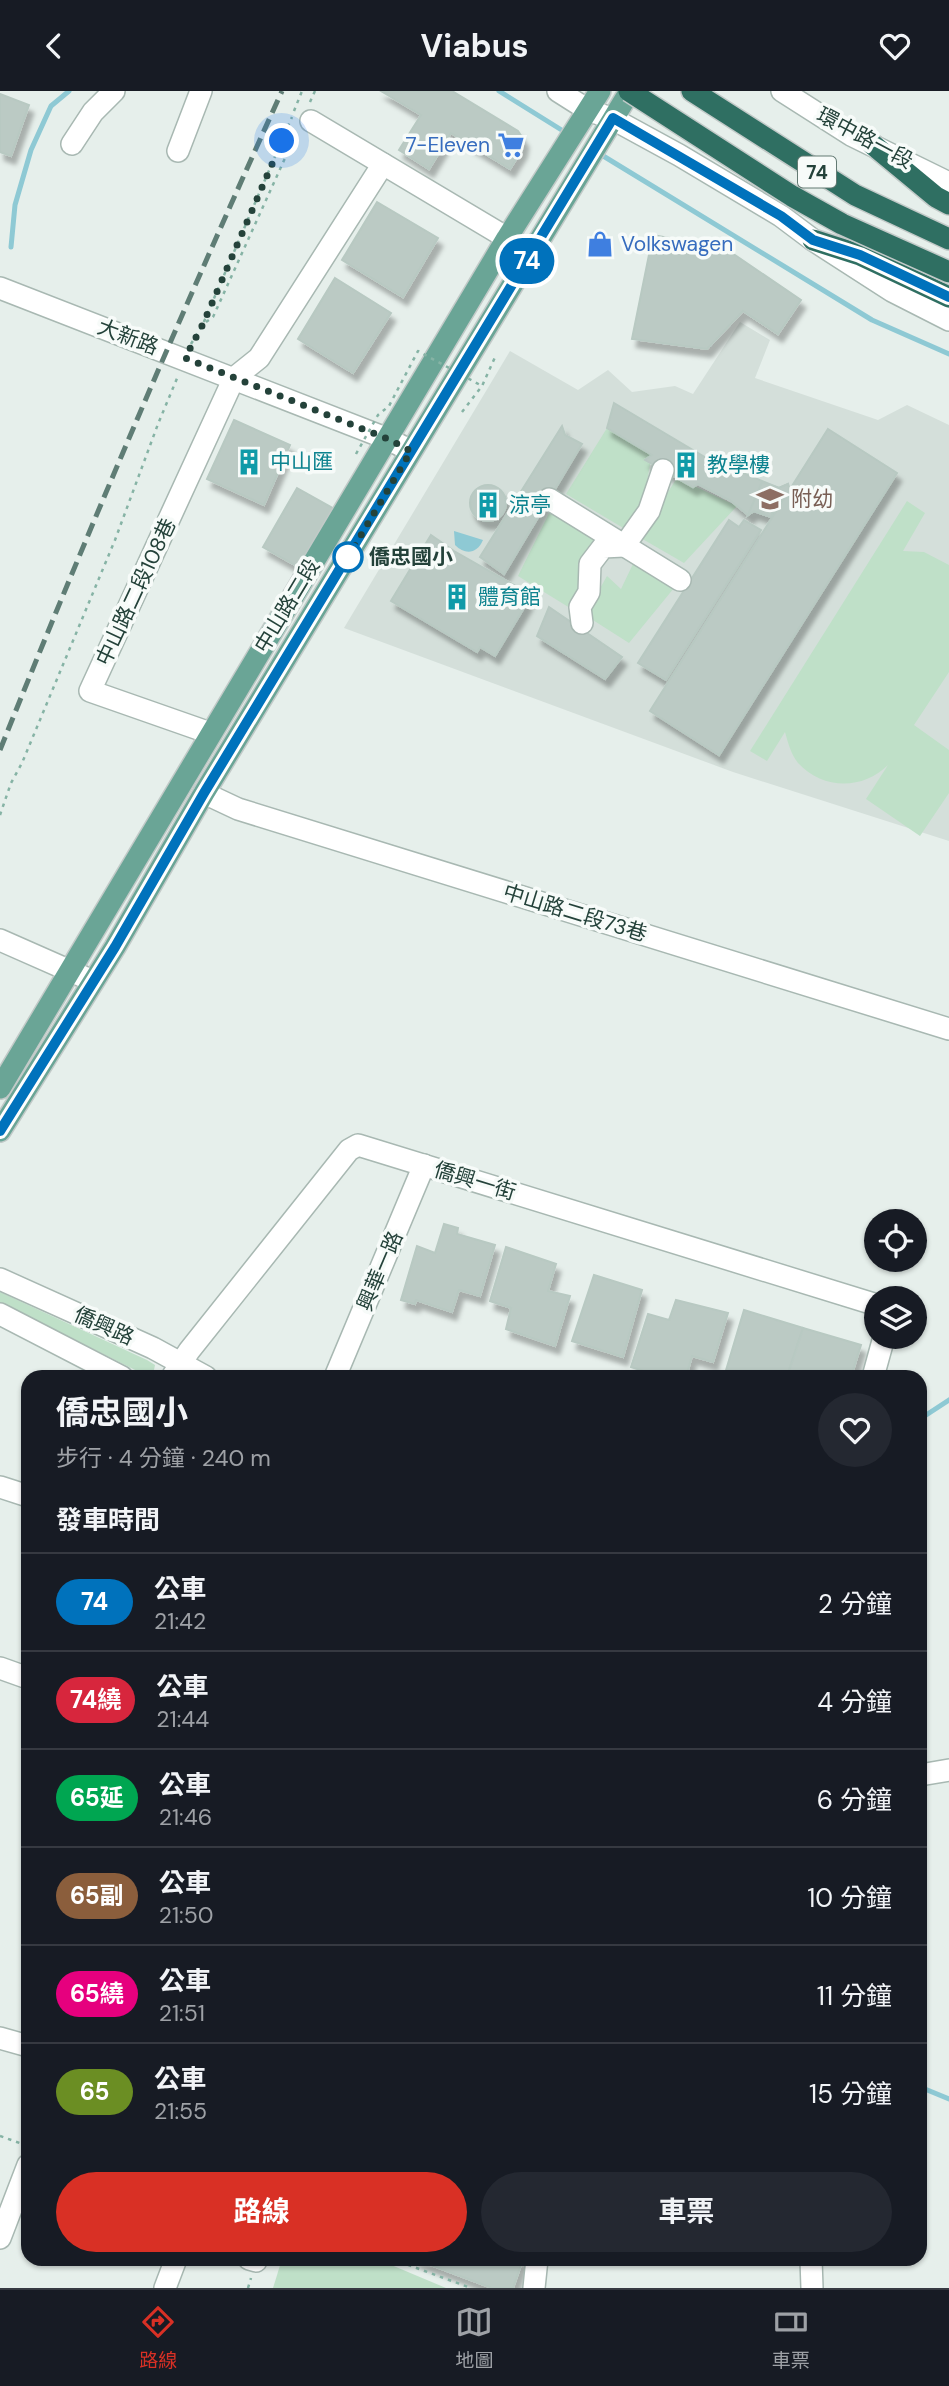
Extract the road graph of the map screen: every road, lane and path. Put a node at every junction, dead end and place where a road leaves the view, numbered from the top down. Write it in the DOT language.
graph roads {
  1 [pos="114,91"];
  2 [pos="201,91"];
  3 [pos="302,91"];
  4 [pos="315,91"];
  5 [pos="558,91"];
  6 [pos="600,91"];
  7 [pos="630,91"];
  8 [pos="692,91"];
  9 [pos="782,91"];
  10 [pos="588,110"];
  11 [pos="307,117"];
  12 [pos="613,118"];
  13 [pos="72,144"];
  14 [pos="872,144"];
  15 [pos="178,151"];
  16 [pos="383,164"];
  17 [pos="949,183"];
  18 [pos="949,204"];
  19 [pos="508,238"];
  20 [pos="949,239"];
  21 [pos="813,240"];
  22 [pos="949,272"];
  23 [pos="0,288"];
  24 [pos="949,297"];
  25 [pos="949,320"];
  26 [pos="203,324"];
  27 [pos="496,355"];
  28 [pos="185,358"];
  29 [pos="234,379"];
  30 [pos="482,386"];
  31 [pos="462,412"];
  32 [pos="388,439"];
  33 [pos="411,451"];
  34 [pos="356,454"];
  35 [pos="663,470"];
  36 [pos="549,499"];
  37 [pos="624,546"];
  38 [pos="680,580"];
  39 [pos="582,623"];
  40 [pos="210,733"];
  41 [pos="204,793"];
  42 [pos="0,815"];
  43 [pos="0,940"];
  44 [pos="69,972"];
  45 [pos="93,981"];
  46 [pos="946,1024"];
  47 [pos="0,1088"];
  48 [pos="0,1131"];
  49 [pos="424,1165"];
  50 [pos="0,1279"];
  51 [pos="864,1301"];
  52 [pos="0,1314"];
  53 [pos="881,1349"];
  54 [pos="108,1370"];
  55 [pos="177,1370"];
  56 [pos="338,1370"];
  57 [pos="875,1370"];
  58 [pos="0,1487"];
  59 [pos="21,1494"];
  60 [pos="0,1668"];
  61 [pos="21,1676"];
  62 [pos="949,1770"];
  63 [pos="927,1774"];
  64 [pos="0,2038"];
  65 [pos="21,2044"];
  66 [pos="0,2136"];
  67 [pos="21,2144"];
  68 [pos="21,2183"];
  69 [pos="0,2238"];
  70 [pos="173,2266"];
  71 [pos="410,2266"];
  72 [pos="536,2266"];
  73 [pos="811,2266"];
  74 [pos="165,2288"];
  75 [pos="471,2288"];
  76 [pos="534,2288"];
  77 [pos="812,2288"];
  1 -- 13 [label="street"];
  2 -- 15 [label="street"];
  3 -- 26 [label="path"];
  4 -- 11 [label="path"];
  5 -- 10 [label="street"];
  6 -- 10 [label="main road, 中山路二段"];
  7 -- 12 [label="main road, 中山路二段"];
  7 -- 22 [label="highway, 74, bridge"];
  8 -- 20 [label="highway, 74"];
  9 -- 14 [label="street, 環中路一段"];
  10 -- 12 [label="street"];
  10 -- 19 [label="main road, 中山路二段"];
  11 -- 16 [label="street"];
  11 -- 26 [label="path"];
  12 -- 21 [label="street"];
  12 -- 33 [label="main road, 中山路二段"];
  14 -- 17 [label="street, 環中路一段"];
  14 -- 18 [label="highway"];
  16 -- 19 [label="street"];
  16 -- 29 [label="street"];
  19 -- 32 [label="main road, 中山路二段"];
  21 -- 24 [label="highway"];
  21 -- 25 [label="street"];
  23 -- 28 [label="street, 大新路"];
  26 -- 28 [label="path"];
  27 -- 30 [label="path"];
  28 -- 29 [label="street, 大新路"];
  28 -- 42 [label="path"];
  29 -- 32 [label="street, 大新路"];
  29 -- 40 [label="street, 中山路二段108巷"];
  30 -- 31 [label="path"];
  30 -- 34 [label="path, bridge"];
  32 -- 33 [label="street, 大新路"];
  32 -- 40 [label="main road, 中山路二段"];
  33 -- 41 [label="main road, 中山路二段"];
  35 -- 37 [label="street"];
  36 -- 37 [label="street"];
  37 -- 38 [label="street"];
  37 -- 39 [label="street"];
  40 -- 44 [label="main road, 中山路二段"];
  41 -- 45 [label="main road, 中山路二段"];
  41 -- 46 [label="street, 中山路二段73巷"];
  43 -- 44 [label="street"];
  44 -- 45 [label="street"];
  44 -- 47 [label="main road, 中山路二段"];
  45 -- 48 [label="main road, 中山路二段"];
  49 -- 51 [label="street, 僑興一街"];
  49 -- 55 [label="street, 僑興一街"];
  49 -- 56 [label="street, 興華一路"];
  50 -- 55 [label="street, 僑興路"];
  52 -- 54 [label="street, 僑興路"];
  53 -- 57 [label="street"];
  58 -- 59 [label="street"];
  60 -- 61 [label="street"];
  62 -- 63 [label="street"];
  64 -- 65 [label="street"];
  66 -- 67 [label="path"];
  68 -- 69 [label="street"];
  70 -- 74 [label="street"];
  71 -- 75 [label="path"];
  72 -- 76 [label="street"];
  73 -- 77 [label="street"];
}
